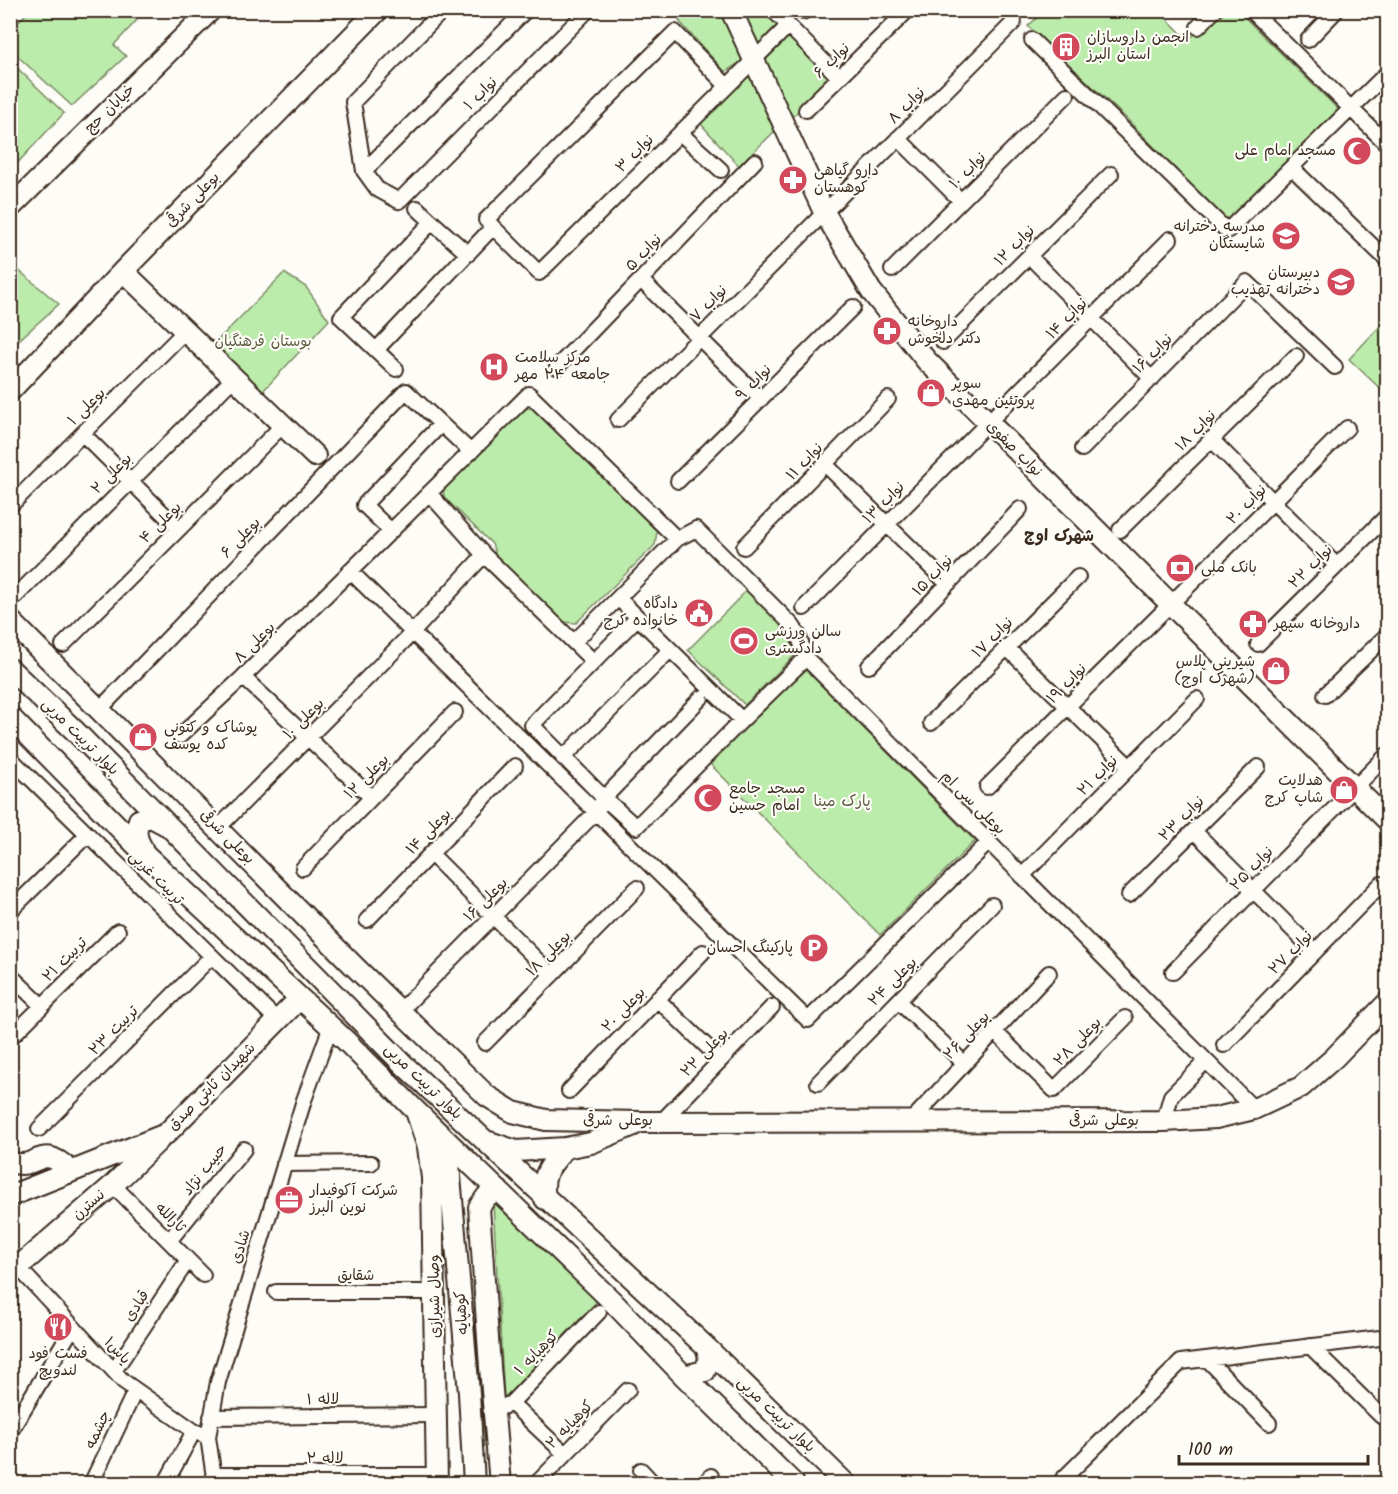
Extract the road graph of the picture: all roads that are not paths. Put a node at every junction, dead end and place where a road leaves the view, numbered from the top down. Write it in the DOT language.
graph roads {
  1 [pos="211,10"];
  2 [pos="378,10"];
  3 [pos="443,10"];
  4 [pos="526,10"];
  5 [pos="588,10"];
  6 [pos="731,10"];
  7 [pos="773,10"];
  8 [pos="908,10"];
  9 [pos="1215,10"];
  10 [pos="1251,10"];
  11 [pos="1337,10"];
  12 [pos="1014,22"];
  13 [pos="788,26"];
  14 [pos="1198,27"];
  15 [pos="1032,40"];
  16 [pos="1308,40"];
  17 [pos="755,59"];
  18 [pos="1388,72"];
  19 [pos="839,77"];
  20 [pos="727,86"];
  21 [pos="1067,95"];
  22 [pos="1351,109"];
  23 [pos="806,110"];
  24 [pos="680,133"];
  25 [pos="898,138"];
  26 [pos="1388,145"];
  27 [pos="755,161"];
  28 [pos="1292,168"];
  29 [pos="721,170"];
  30 [pos="364,171"];
  31 [pos="1111,174"];
  32 [pos="961,201"];
  33 [pos="10,208"];
  34 [pos="417,208"];
  35 [pos="824,212"];
  36 [pos="432,222"];
  37 [pos="490,224"];
  38 [pos="1170,239"];
  39 [pos="468,254"];
  40 [pos="1029,256"];
  41 [pos="1388,261"];
  42 [pos="892,270"];
  43 [pos="123,271"];
  44 [pos="641,280"];
  45 [pos="853,308"];
  46 [pos="1091,318"];
  47 [pos="185,331"];
  48 [pos="699,338"];
  49 [pos="943,342"];
  50 [pos="376,350"];
  51 [pos="1296,356"];
  52 [pos="557,367"];
  53 [pos="1335,367"];
  54 [pos="396,369"];
  55 [pos="234,378"];
  56 [pos="1152,379"];
  57 [pos="10,392"];
  58 [pos="761,399"];
  59 [pos="888,399"];
  60 [pos="618,420"];
  61 [pos="988,422"];
  62 [pos="441,424"];
  63 [pos="283,425"];
  64 [pos="1347,428"];
  65 [pos="83,434"];
  66 [pos="1211,439"];
  67 [pos="1082,449"];
  68 [pos="471,452"];
  69 [pos="315,456"];
  70 [pos="825,464"];
  71 [pos="129,480"];
  72 [pos="678,481"];
  73 [pos="429,493"];
  74 [pos="1273,502"];
  75 [pos="10,506"];
  76 [pos="1020,509"];
  77 [pos="1388,515"];
  78 [pos="887,524"];
  79 [pos="179,529"];
  80 [pos="1120,530"];
  81 [pos="391,531"];
  82 [pos="677,539"];
  83 [pos="744,547"];
  84 [pos="484,555"];
  85 [pos="1336,565"];
  86 [pos="350,571"];
  87 [pos="1078,577"];
  88 [pos="948,584"];
  89 [pos="16,596"];
  90 [pos="618,598"];
  91 [pos="1171,605"];
  92 [pos="804,608"];
  93 [pos="637,618"];
  94 [pos="10,620"];
  95 [pos="413,632"];
  96 [pos="1388,634"];
  97 [pos="574,642"];
  98 [pos="1258,644"];
  99 [pos="63,645"];
  100 [pos="1007,648"];
  101 [pos="670,650"];
  102 [pos="806,658"];
  103 [pos="593,661"];
  104 [pos="869,666"];
  105 [pos="10,669"];
  106 [pos="243,677"];
  107 [pos="1325,695"];
  108 [pos="701,698"];
  109 [pos="1197,699"];
  110 [pos="1067,706"];
  111 [pos="100,709"];
  112 [pos="455,712"];
  113 [pos="10,717"];
  114 [pos="742,720"];
  115 [pos="931,723"];
  116 [pos="180,735"];
  117 [pos="309,738"];
  118 [pos="1388,754"];
  119 [pos="10,758"];
  120 [pos="563,758"];
  121 [pos="515,766"];
  122 [pos="1130,767"];
  123 [pos="1258,767"];
  124 [pos="987,788"];
  125 [pos="1353,788"];
  126 [pos="370,796"];
  127 [pos="604,798"];
  128 [pos="596,812"];
  129 [pos="1388,821"];
  130 [pos="218,828"];
  131 [pos="173,830"];
  132 [pos="1194,831"];
  133 [pos="88,834"];
  134 [pos="988,842"];
  135 [pos="431,854"];
  136 [pos="147,856"];
  137 [pos="303,867"];
  138 [pos="1022,876"];
  139 [pos="1381,884"];
  140 [pos="637,888"];
  141 [pos="1254,891"];
  142 [pos="1130,895"];
  143 [pos="992,906"];
  144 [pos="10,911"];
  145 [pos="493,916"];
  146 [pos="367,920"];
  147 [pos="118,931"];
  148 [pos="703,951"];
  149 [pos="1315,952"];
  150 [pos="212,956"];
  151 [pos="1173,972"];
  152 [pos="1049,973"];
  153 [pos="10,975"];
  154 [pos="552,975"];
  155 [pos="300,998"];
  156 [pos="657,999"];
  157 [pos="898,1001"];
  158 [pos="1388,1002"];
  159 [pos="42,1006"];
  160 [pos="772,1007"];
  161 [pos="400,1011"];
  162 [pos="1125,1018"];
  163 [pos="278,1021"];
  164 [pos="332,1026"];
  165 [pos="994,1031"];
  166 [pos="10,1038"];
  167 [pos="485,1043"];
  168 [pos="1224,1045"];
  169 [pos="721,1060"];
  170 [pos="1206,1061"];
  171 [pos="964,1063"];
  172 [pos="818,1083"];
  173 [pos="569,1091"];
  174 [pos="1254,1109"];
  175 [pos="416,1111"];
  176 [pos="662,1121"];
  177 [pos="1164,1121"];
  178 [pos="639,1122"];
  179 [pos="910,1122"];
  180 [pos="39,1129"];
  181 [pos="166,1134"];
  182 [pos="483,1141"];
  183 [pos="447,1142"];
  184 [pos="565,1148"];
  185 [pos="244,1149"];
  186 [pos="10,1162"];
  187 [pos="371,1163"];
  188 [pos="284,1164"];
  189 [pos="70,1171"];
  190 [pos="452,1184"];
  191 [pos="112,1185"];
  192 [pos="498,1190"];
  193 [pos="10,1196"];
  194 [pos="545,1199"];
  195 [pos="480,1207"];
  196 [pos="169,1241"];
  197 [pos="188,1260"];
  198 [pos="14,1271"];
  199 [pos="203,1275"];
  200 [pos="276,1292"];
  201 [pos="435,1292"];
  202 [pos="599,1312"];
  203 [pos="73,1327"];
  204 [pos="1388,1336"];
  205 [pos="1311,1346"];
  206 [pos="707,1348"];
  207 [pos="1207,1359"];
  208 [pos="490,1367"];
  209 [pos="466,1369"];
  210 [pos="114,1371"];
  211 [pos="684,1376"];
  212 [pos="492,1387"];
  213 [pos="628,1390"];
  214 [pos="135,1391"];
  215 [pos="469,1393"];
  216 [pos="503,1407"];
  217 [pos="436,1415"];
  218 [pos="1381,1416"];
  219 [pos="211,1417"];
  220 [pos="1269,1423"];
  221 [pos="194,1431"];
  222 [pos="10,1432"];
  223 [pos="208,1437"];
  224 [pos="565,1454"];
  225 [pos="640,1470"];
  226 [pos="214,1479"];
  227 [pos="437,1479"];
  228 [pos="91,1484"];
  229 [pos="165,1484"];
  230 [pos="474,1484"];
  231 [pos="500,1484"];
  232 [pos="536,1484"];
  233 [pos="654,1484"];
  234 [pos="794,1484"];
  235 [pos="846,1484"];
  236 [pos="1062,1484"];
  1 -- 33 [label="street, خیابان حج"];
  2 -- 43 [label="street, بوعلی شرقی"];
  3 -- 30 [label="street"];
  4 -- 30 [label="street"];
  5 -- 30 [label="street, نواب ۱"];
  6 -- 17 [label="street, نواب صفوی"];
  7 -- 13 [label="street"];
  8 -- 19 [label="street, نواب ۶"];
  9 -- 14 [label="street"];
  10 -- 22 [label="street"];
  11 -- 16 [label="street"];
  12 -- 25 [label="street, نواب ۸"];
  13 -- 17 [label="street, نواب ۳"];
  13 -- 19 [label="street"];
  15 -- 28 [label="street"];
  17 -- 20 [label="street, نواب ۳"];
  17 -- 35 [label="street, نواب صفوی"];
  18 -- 22 [label="street"];
  19 -- 23 [label="street, نواب ۶"];
  20 -- 24 [label="street, نواب ۳"];
  20 -- 37 [label="street"];
  21 -- 32 [label="street, نواب ۱۰"];
  22 -- 26 [label="street"];
  22 -- 28 [label="street"];
  24 -- 29 [label="street"];
  24 -- 37 [label="street, نواب ۳"];
  25 -- 32 [label="street"];
  25 -- 35 [label="street, نواب ۸"];
  27 -- 44 [label="street, نواب ۵"];
  28 -- 41 [label="street"];
  31 -- 40 [label="street, نواب ۱۲"];
  32 -- 42 [label="street, نواب ۱۰"];
  34 -- 36 [label="street"];
  35 -- 48 [label="street, نواب ۷"];
  35 -- 61 [label="street, نواب صفوی"];
  36 -- 39 [label="street"];
  36 -- 50 [label="street"];
  37 -- 39 [label="street"];
  38 -- 46 [label="street, نواب ۱۴"];
  39 -- 50 [label="street"];
  40 -- 46 [label="street"];
  40 -- 49 [label="street, نواب ۱۲"];
  43 -- 47 [label="street"];
  43 -- 57 [label="street, بوعلی شرقی"];
  44 -- 48 [label="street"];
  44 -- 52 [label="street, نواب ۵"];
  45 -- 58 [label="street, نواب ۹"];
  46 -- 56 [label="street"];
  46 -- 61 [label="street, نواب ۱۴"];
  47 -- 55 [label="street"];
  47 -- 65 [label="street, بوعلی ۱"];
  48 -- 58 [label="street"];
  48 -- 60 [label="street, نواب ۷"];
  50 -- 54 [label="street"];
  51 -- 66 [label="street, نواب ۱۸"];
  53 -- 56 [label="street, نواب ۱۶"];
  55 -- 63 [label="street"];
  55 -- 71 [label="street, بوعلی ۲"];
  56 -- 67 [label="street, نواب ۱۶"];
  58 -- 72 [label="street, نواب ۹"];
  59 -- 70 [label="street, نواب ۱۱"];
  61 -- 78 [label="street, نواب ۱۳"];
  61 -- 91 [label="street, نواب صفوی"];
  62 -- 68 [label="street"];
  62 -- 81 [label="street"];
  62 -- 111 [label="street, بوعلی ۶"];
  63 -- 69 [label="street"];
  63 -- 79 [label="street, بوعلی ۴"];
  64 -- 74 [label="street, نواب ۲۰"];
  65 -- 71 [label="street"];
  65 -- 75 [label="street, بوعلی ۱"];
  66 -- 74 [label="street"];
  66 -- 80 [label="street, نواب ۱۸"];
  68 -- 73 [label="street, بوعلی ۸"];
  68 -- 82 [label="street, بوعلی ۸"];
  70 -- 78 [label="street"];
  70 -- 83 [label="street, نواب ۱۱"];
  71 -- 79 [label="street"];
  71 -- 89 [label="street, بوعلی ۲"];
  73 -- 81 [label="street, بوعلی ۸"];
  73 -- 84 [label="street"];
  74 -- 85 [label="street"];
  74 -- 91 [label="street, نواب ۲۰"];
  76 -- 88 [label="street, نواب ۱۵"];
  77 -- 85 [label="street, نواب ۲۲"];
  78 -- 88 [label="street"];
  78 -- 92 [label="street, نواب ۱۳"];
  79 -- 99 [label="street, بوعلی ۴"];
  81 -- 86 [label="street, بوعلی ۸"];
  82 -- 90 [label="street"];
  82 -- 102 [label="street, بوعلی سی ام"];
  84 -- 95 [label="street, بوعلی ۱۰"];
  84 -- 97 [label="street"];
  85 -- 98 [label="street, نواب ۲۲"];
  86 -- 95 [label="street"];
  86 -- 106 [label="street, بوعلی ۸"];
  87 -- 100 [label="street, نواب ۱۷"];
  88 -- 104 [label="street, نواب ۱۵"];
  90 -- 93 [label="street"];
  90 -- 97 [label="street"];
  91 -- 110 [label="street, نواب ۱۹"];
  91 -- 125 [label="street, نواب صفوی"];
  93 -- 101 [label="street"];
  93 -- 103 [label="street"];
  94 -- 111 [label="street, بوعلی شرقی"];
  95 -- 117 [label="street, بوعلی ۱۰"];
  95 -- 128 [label="street"];
  96 -- 107 [label="street"];
  97 -- 103 [label="street"];
  100 -- 110 [label="street"];
  100 -- 115 [label="street, نواب ۱۷"];
  101 -- 114 [label="street"];
  101 -- 120 [label="street"];
  102 -- 114 [label="street"];
  102 -- 134 [label="street, بوعلی سی ام"];
  103 -- 120 [label="street"];
  105 -- 131 [label="street, بلوار تربیت مربی"];
  106 -- 116 [label="street, بوعلی ۸"];
  106 -- 117 [label="street"];
  108 -- 127 [label="street, بوعلی ۱۶"];
  109 -- 122 [label="street, نواب ۲۱"];
  110 -- 122 [label="street"];
  110 -- 124 [label="street, نواب ۱۹"];
  111 -- 130 [label="street, بوعلی شرقی"];
  112 -- 126 [label="street, بوعلی ۱۲"];
  113 -- 136 [label="street, بلوار تربیت مربی"];
  114 -- 127 [label="street"];
  117 -- 126 [label="street"];
  117 -- 130 [label="street, بوعلی ۱۰"];
  118 -- 125 [label="street, نواب ۲۵"];
  119 -- 133 [label="street, تربیت غربی"];
  120 -- 127 [label="street"];
  121 -- 135 [label="street, بوعلی ۱۴"];
  122 -- 138 [label="street, نواب ۲۱"];
  123 -- 132 [label="street, نواب ۲۳"];
  125 -- 129 [label="street, نواب صفوی"];
  125 -- 141 [label="street, نواب ۲۵"];
  126 -- 137 [label="street, بوعلی ۱۲"];
  127 -- 128 [label="street, بوعلی ۱۶"];
  128 -- 134 [label="street"];
  128 -- 145 [label="street, بوعلی ۱۶"];
  130 -- 161 [label="street, بوعلی شرقی"];
  131 -- 136 [label="street"];
  131 -- 182 [label="street, بلوار تربیت مربی"];
  132 -- 141 [label="street"];
  132 -- 142 [label="street, نواب ۲۳"];
  133 -- 144 [label="street"];
  133 -- 150 [label="street, تربیت غربی"];
  134 -- 138 [label="street, بوعلی سی ام"];
  135 -- 145 [label="street"];
  135 -- 146 [label="street, بوعلی ۱۴"];
  136 -- 155 [label="street, بلوار تربیت مربی"];
  138 -- 170 [label="street, بوعلی سی ام"];
  139 -- 149 [label="street, نواب ۲۷"];
  140 -- 154 [label="street, بوعلی ۱۸"];
  141 -- 149 [label="street"];
  141 -- 151 [label="street, نواب ۲۵"];
  143 -- 157 [label="street, بوعلی ۲۴"];
  145 -- 154 [label="street"];
  145 -- 161 [label="street, بوعلی ۱۶"];
  147 -- 159 [label="street, تربیت ۲۱"];
  148 -- 156 [label="street, بوعلی ۲۰"];
  149 -- 168 [label="street, نواب ۲۷"];
  150 -- 163 [label="street, تربیت غربی"];
  150 -- 180 [label="street, تربیت ۲۳"];
  152 -- 165 [label="street, بوعلی ۲۶"];
  153 -- 159 [label="street"];
  154 -- 167 [label="street, بوعلی ۱۸"];
  155 -- 163 [label="street, شهیدان ثابتی صدق"];
  155 -- 164 [label="street, بلوار تربیت مربی"];
  156 -- 169 [label="street"];
  156 -- 173 [label="street, بوعلی ۲۰"];
  157 -- 171 [label="street"];
  157 -- 172 [label="street, بوعلی ۲۴"];
  158 -- 174 [label="street, بوعلی شرقی"];
  159 -- 166 [label="street, تربیت ۲۱"];
  160 -- 169 [label="street, بوعلی ۲۲"];
  161 -- 178 [label="street, بوعلی شرقی"];
  162 -- 165 [label="street, بوعلی ۲۸"];
  163 -- 181 [label="street, شهیدان ثابتی صدق"];
  164 -- 175 [label="street, بلوار تربیت مربی"];
  164 -- 188 [label="street, شادی"];
  165 -- 171 [label="street, بوعلی ۲۶"];
  169 -- 176 [label="street, بوعلی ۲۲"];
  170 -- 174 [label="street, بوعلی سی ام"];
  170 -- 177 [label="street"];
  171 -- 179 [label="street, بوعلی ۲۶"];
  174 -- 177 [label="street, بوعلی شرقی"];
  175 -- 183 [label="street, بلوار تربیت مربی"];
  175 -- 201 [label="street, وصال شیرازی"];
  176 -- 178 [label="street, بوعلی شرقی"];
  176 -- 179 [label="street, بوعلی شرقی"];
  177 -- 179 [label="street, بوعلی شرقی"];
  178 -- 184 [label="street"];
  181 -- 189 [label="street, شهیدان ثابتی صدق"];
  181 -- 191 [label="street, نسترن"];
  182 -- 184 [label="street"];
  182 -- 194 [label="street, بلوار تربیت مربی"];
  183 -- 190 [label="street, کوهپایه"];
  183 -- 192 [label="street, بلوار تربیت مربی"];
  184 -- 194 [label="street"];
  185 -- 196 [label="street, حبیب نژاد"];
  186 -- 189 [label="street"];
  187 -- 188 [label="street"];
  188 -- 219 [label="street, شادی"];
  189 -- 193 [label="street, شهیدان ثابتی صدق"];
  190 -- 195 [label="street, کوهپایه"];
  190 -- 209 [label="street, کوهپایه"];
  191 -- 196 [label="street, ثارالله"];
  191 -- 198 [label="street, نسترن"];
  192 -- 195 [label="street"];
  192 -- 211 [label="street, بلوار تربیت مربی"];
  194 -- 206 [label="street, بلوار تربیت مربی"];
  195 -- 208 [label="street, کوهپایه"];
  196 -- 197 [label="street, ثارالله"];
  197 -- 199 [label="street, ثارالله"];
  197 -- 210 [label="street, قبادی"];
  198 -- 203 [label="street, یاس۱"];
  200 -- 201 [label="street, شقایق"];
  201 -- 217 [label="street, وصال شیرازی"];
  202 -- 216 [label="street, کوهپایه ۱"];
  203 -- 210 [label="street, یاس۱"];
  203 -- 222 [label="street"];
  204 -- 205 [label="street"];
  205 -- 207 [label="street"];
  205 -- 218 [label="street"];
  206 -- 211 [label="street"];
  206 -- 235 [label="street, بلوار تربیت مربی"];
  207 -- 220 [label="street"];
  207 -- 236 [label="street"];
  208 -- 209 [label="street"];
  208 -- 212 [label="street, کوهپایه"];
  209 -- 215 [label="street, کوهپایه"];
  210 -- 214 [label="street, یاس۱"];
  211 -- 234 [label="street, بلوار تربیت مربی"];
  212 -- 215 [label="street"];
  212 -- 216 [label="street, کوهپایه"];
  213 -- 224 [label="street, کوهپایه ۲"];
  214 -- 221 [label="street, یاس۱"];
  214 -- 228 [label="street, چشمه"];
  215 -- 230 [label="street, کوهپایه"];
  216 -- 224 [label="street"];
  216 -- 231 [label="street, کوهپایه"];
  217 -- 219 [label="street, لاله ۱"];
  217 -- 227 [label="street, وصال شیرازی"];
  219 -- 223 [label="street, شادی"];
  221 -- 223 [label="street, یاس۱"];
  221 -- 229 [label="street"];
  223 -- 226 [label="street, شادی"];
  224 -- 232 [label="street, کوهپایه ۲"];
  225 -- 233 [label="street"];
  226 -- 227 [label="street, لاله ۲"];
}
